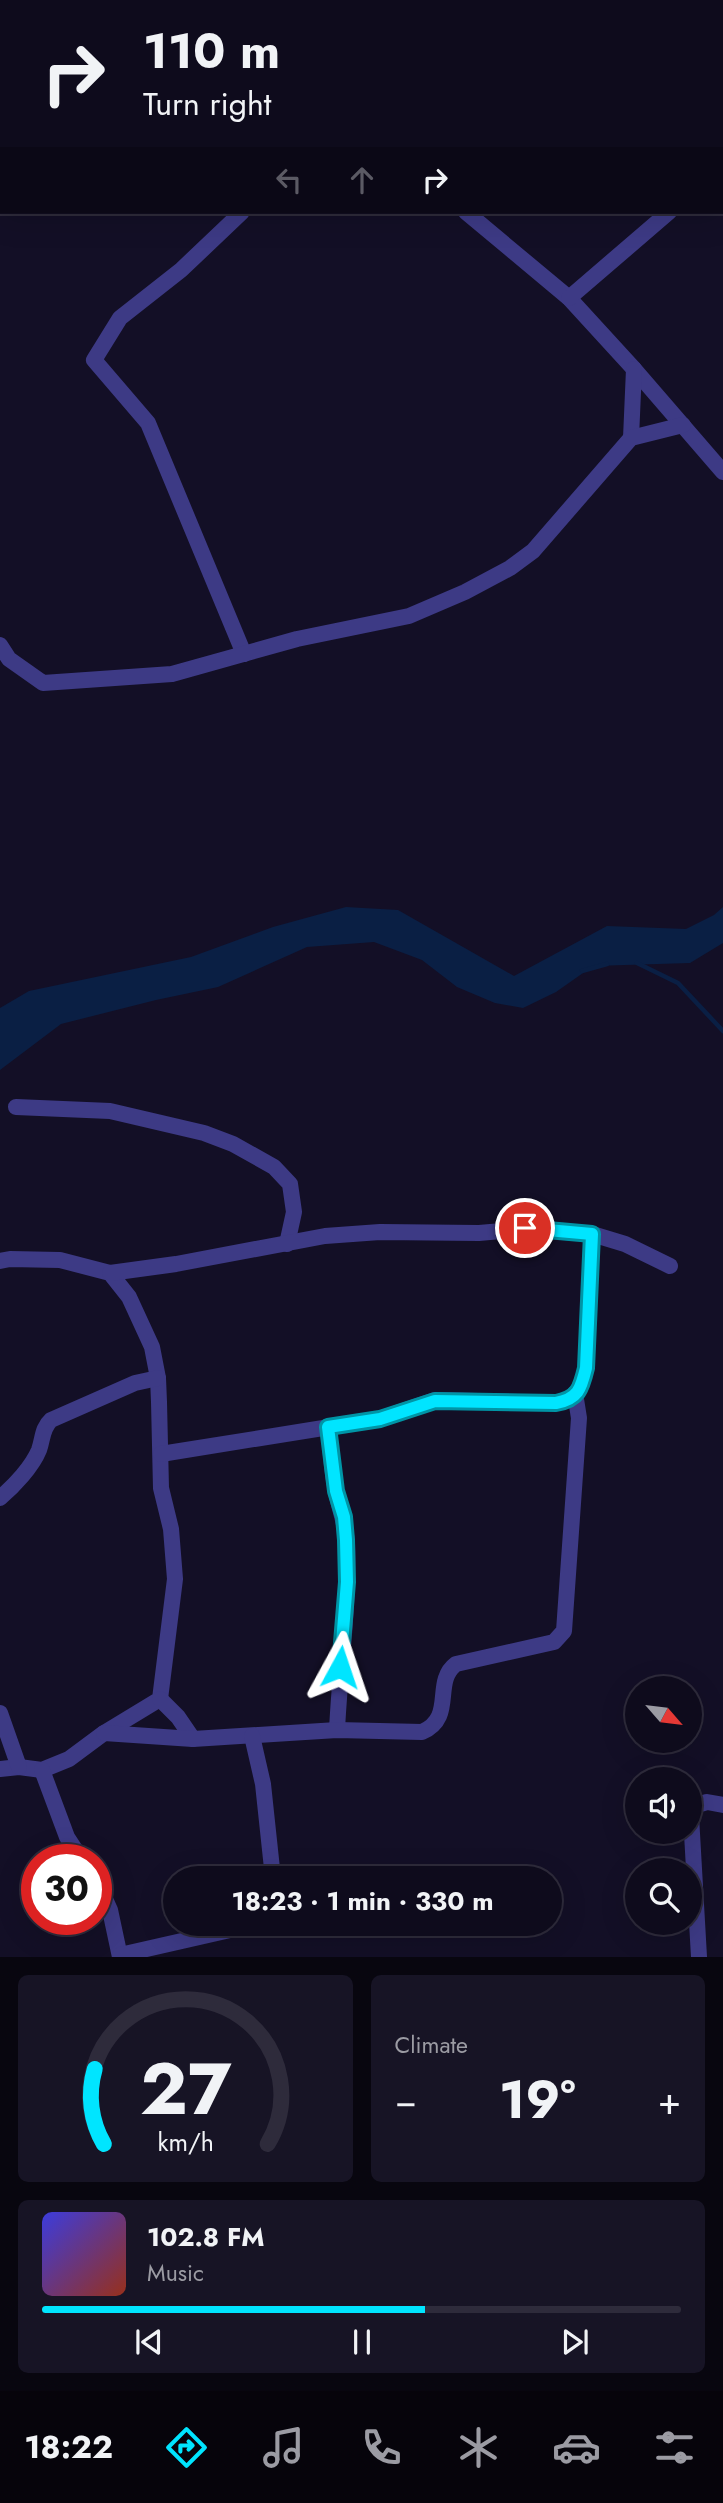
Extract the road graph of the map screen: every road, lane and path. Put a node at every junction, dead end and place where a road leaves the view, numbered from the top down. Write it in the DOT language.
graph roads {
  1 [pos="240,214"];
  2 [pos="468,214"];
  3 [pos="667,214"];
  4 [pos="569,298"];
  5 [pos="634,369"];
  6 [pos="683,425"];
  7 [pos="631,438"];
  8 [pos="721,467"];
  9 [pos="0,645"];
  10 [pos="244,654"];
  11 [pos="16,1107"];
  12 [pos="592,1234"];
  13 [pos="287,1244"];
  14 [pos="0,1261"];
  15 [pos="670,1266"];
  16 [pos="110,1273"];
  17 [pos="158,1378"];
  18 [pos="576,1393"];
  19 [pos="328,1427"];
  20 [pos="161,1454"];
  21 [pos="0,1498"];
  22 [pos="160,1699"];
  23 [pos="0,1713"];
  24 [pos="337,1730"];
  25 [pos="104,1733"];
  26 [pos="252,1736"];
  27 [pos="193,1739"];
  28 [pos="19,1767"];
  29 [pos="0,1769"];
  30 [pos="42,1770"];
  31 [pos="723,1805"];
  32 [pos="72,1844"];
  33 [pos="272,1866"];
  34 [pos="112,1919"];
  35 [pos="205,1936"];
  36 [pos="120,1956"];
  37 [pos="699,1957"];
  1 -- 10 [label="street"];
  2 -- 4 [label="street"];
  3 -- 4 [label="street"];
  4 -- 5 [label="street"];
  5 -- 6 [label="street"];
  5 -- 7 [label="street"];
  6 -- 7 [label="street"];
  6 -- 8 [label="street"];
  7 -- 10 [label="street"];
  9 -- 10 [label="street"];
  11 -- 13 [label="street"];
  12 -- 13 [label="street"];
  12 -- 15 [label="street"];
  12 -- 18 [label="street"];
  13 -- 16 [label="street"];
  14 -- 16 [label="street"];
  16 -- 17 [label="street"];
  17 -- 20 [label="street"];
  17 -- 21 [label="street"];
  18 -- 19 [label="street"];
  18 -- 24 [label="street"];
  19 -- 20 [label="street"];
  19 -- 24 [label="street"];
  20 -- 22 [label="street"];
  22 -- 25 [label="street"];
  22 -- 27 [label="street"];
  23 -- 28 [label="street"];
  24 -- 26 [label="street"];
  25 -- 27 [label="street"];
  25 -- 30 [label="street"];
  26 -- 27 [label="street"];
  26 -- 33 [label="street"];
  28 -- 29 [label="street"];
  28 -- 30 [label="street"];
  30 -- 32 [label="street"];
  31 -- 37 [label="street"];
  34 -- 36 [label="street"];
  35 -- 36 [label="street"];
}
